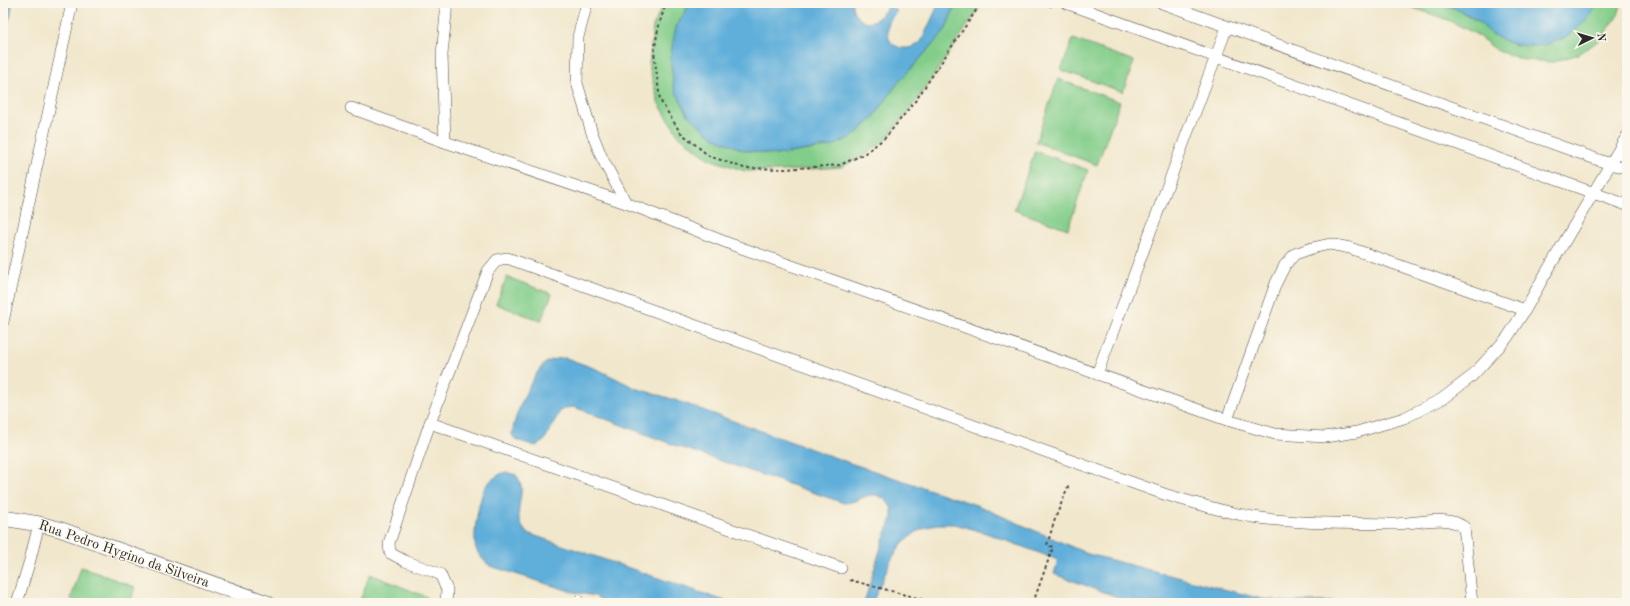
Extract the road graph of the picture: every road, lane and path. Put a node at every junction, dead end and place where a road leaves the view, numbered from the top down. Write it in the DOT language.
graph roads {
  1 [pos="72,3"];
  2 [pos="447,3"];
  3 [pos="587,3"];
  4 [pos="669,3"];
  5 [pos="981,3"];
  6 [pos="1043,3"];
  7 [pos="1054,3"];
  8 [pos="1066,3"];
  9 [pos="1162,3"];
  10 [pos="1083,6"];
  11 [pos="1227,27"];
  12 [pos="1214,57"];
  13 [pos="350,108"];
  14 [pos="1627,136"];
  15 [pos="445,142"];
  16 [pos="1610,164"];
  17 [pos="1627,168"];
  18 [pos="1594,193"];
  19 [pos="626,203"];
  20 [pos="1627,205"];
  21 [pos="1526,310"];
  22 [pos="3,322"];
  23 [pos="1097,374"];
  24 [pos="1227,420"];
  25 [pos="430,423"];
  26 [pos="1069,484"];
  27 [pos="3,518"];
  28 [pos="39,524"];
  29 [pos="841,568"];
  30 [pos="850,580"];
  31 [pos="16,603"];
  32 [pos="267,603"];
  33 [pos="446,603"];
  34 [pos="936,603"];
  35 [pos="1033,603"];
  36 [pos="1472,603"];
  1 -- 22 [label="street"];
  2 -- 15 [label="street"];
  3 -- 19 [label="street"];
  4 -- 5 [label="path"];
  6 -- 7 [label="path"];
  8 -- 10 [label="street"];
  9 -- 11 [label="street"];
  10 -- 12 [label="street"];
  11 -- 12 [label="street"];
  11 -- 16 [label="street"];
  12 -- 18 [label="street"];
  12 -- 23 [label="street"];
  13 -- 15 [label="street"];
  14 -- 16 [label="street"];
  15 -- 19 [label="street"];
  16 -- 17 [label="street"];
  16 -- 18 [label="street"];
  18 -- 20 [label="street"];
  18 -- 21 [label="street"];
  19 -- 23 [label="street"];
  21 -- 24 [label="street"];
  21 -- 24 [label="street"];
  23 -- 24 [label="street"];
  25 -- 29 [label="street"];
  25 -- 33 [label="street"];
  25 -- 36 [label="street"];
  26 -- 35 [label="path"];
  27 -- 28 [label="street, Rua Pedro Hygino da Silveira"];
  28 -- 31 [label="street"];
  28 -- 32 [label="street, Rua Pedro Hygino da Silveira"];
  30 -- 34 [label="path"];
}
